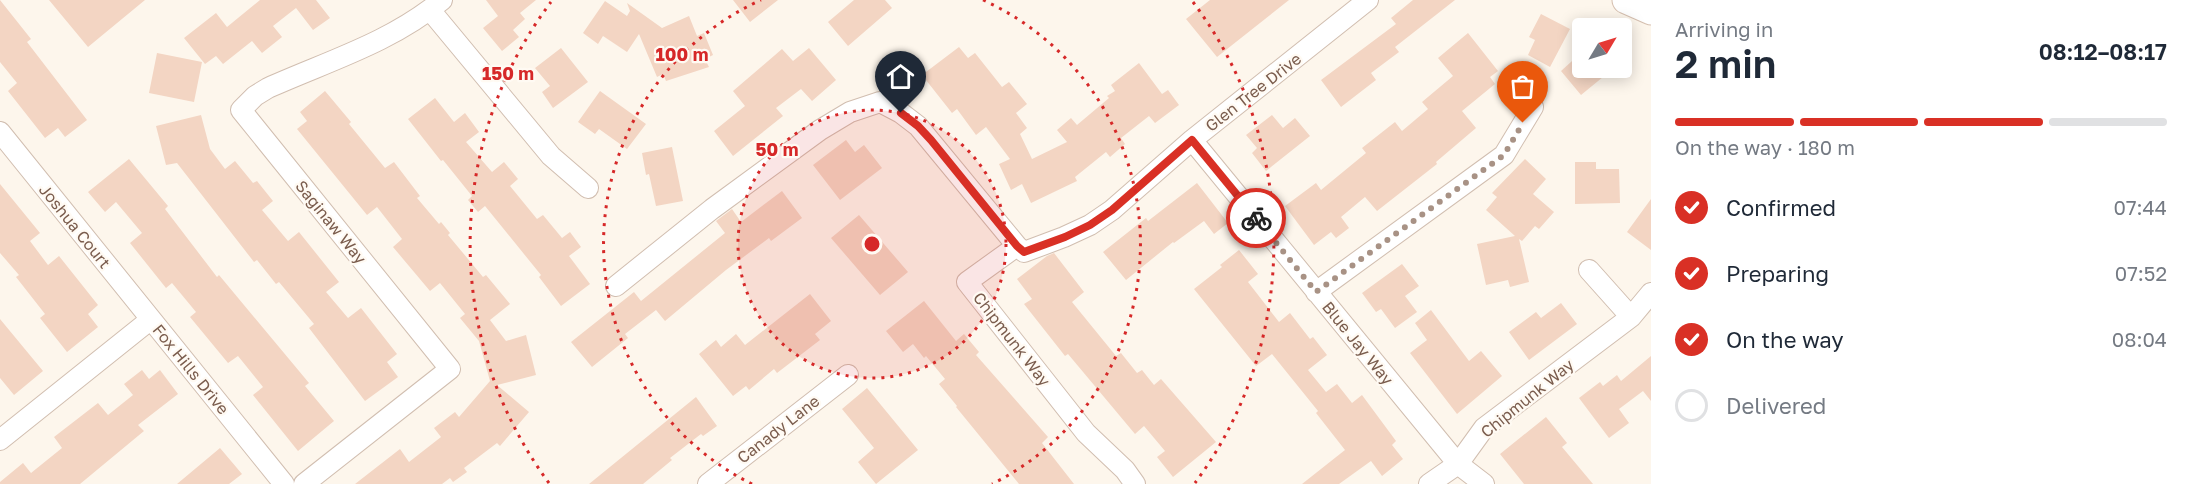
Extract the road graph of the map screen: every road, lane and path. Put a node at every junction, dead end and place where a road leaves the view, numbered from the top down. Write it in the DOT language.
graph roads {
  1 [pos="1368,0"];
  2 [pos="1626,0"];
  3 [pos="436,5"];
  4 [pos="1651,11"];
  5 [pos="1533,107"];
  6 [pos="0,132"];
  7 [pos="1192,140"];
  8 [pos="588,188"];
  9 [pos="1017,246"];
  10 [pos="1589,270"];
  11 [pos="616,286"];
  12 [pos="1316,292"];
  13 [pos="1651,293"];
  14 [pos="1631,317"];
  15 [pos="150,320"];
  16 [pos="848,375"];
  17 [pos="0,440"];
  18 [pos="1458,464"];
  19 [pos="284,484"];
  20 [pos="304,484"];
  21 [pos="708,484"];
  22 [pos="1136,484"];
  23 [pos="1429,484"];
  24 [pos="1484,484"];
  1 -- 7 [label="street, Glen Tree Drive"];
  2 -- 4 [label="main road"];
  3 -- 8 [label="street"];
  3 -- 20 [label="street, Saginaw Way"];
  5 -- 12 [label="street"];
  6 -- 15 [label="street, Joshua Court"];
  7 -- 9 [label="street, Glen Tree Drive"];
  7 -- 12 [label="street, Blue Jay Way"];
  9 -- 11 [label="street"];
  9 -- 22 [label="street, Chipmunk Way"];
  10 -- 14 [label="street"];
  12 -- 18 [label="street, Blue Jay Way"];
  13 -- 14 [label="street, Chipmunk Way"];
  14 -- 18 [label="street, Chipmunk Way"];
  15 -- 17 [label="street, Fox Hills Drive"];
  15 -- 19 [label="street, Fox Hills Drive"];
  16 -- 21 [label="street, Canady Lane"];
  18 -- 23 [label="street, Chipmunk Way"];
  18 -- 24 [label="street, Blue Jay Way"];
}
